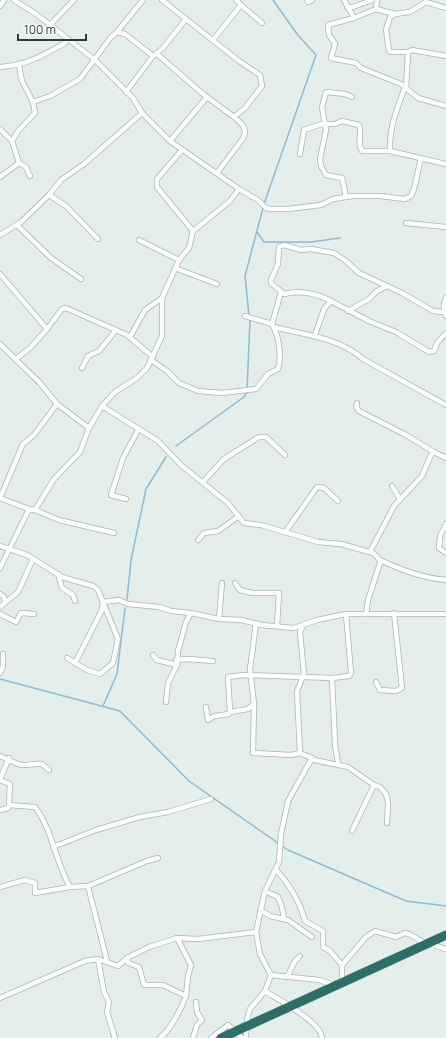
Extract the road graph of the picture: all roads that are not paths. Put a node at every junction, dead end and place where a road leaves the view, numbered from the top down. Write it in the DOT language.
graph roads {
  1 [pos="4,0"];
  2 [pos="14,0"];
  3 [pos="74,0"];
  4 [pos="143,0"];
  5 [pos="162,0"];
  6 [pos="236,0"];
  7 [pos="307,0"];
  8 [pos="312,0"];
  9 [pos="344,0"];
  10 [pos="372,0"];
  11 [pos="377,0"];
  12 [pos="241,5"];
  13 [pos="0,6"];
  14 [pos="347,7"];
  15 [pos="446,8"];
  16 [pos="376,9"];
  17 [pos="395,14"];
  18 [pos="354,18"];
  19 [pos="186,19"];
  20 [pos="262,23"];
  21 [pos="50,25"];
  22 [pos="117,32"];
  23 [pos="68,39"];
  24 [pos="212,40"];
  25 [pos="408,52"];
  26 [pos="155,55"];
  27 [pos="446,56"];
  28 [pos="95,60"];
  29 [pos="19,66"];
  30 [pos="0,67"];
  31 [pos="406,88"];
  32 [pos="126,92"];
  33 [pos="207,97"];
  34 [pos="352,97"];
  35 [pos="33,102"];
  36 [pos="446,106"];
  37 [pos="142,113"];
  38 [pos="234,117"];
  39 [pos="325,124"];
  40 [pos="0,128"];
  41 [pos="12,141"];
  42 [pos="170,141"];
  43 [pos="182,150"];
  44 [pos="390,151"];
  45 [pos="300,154"];
  46 [pos="421,158"];
  47 [pos="20,162"];
  48 [pos="446,164"];
  49 [pos="217,173"];
  50 [pos="30,176"];
  51 [pos="0,177"];
  52 [pos="239,188"];
  53 [pos="49,195"];
  54 [pos="346,197"];
  55 [pos="406,223"];
  56 [pos="17,225"];
  57 [pos="446,227"];
  58 [pos="193,231"];
  59 [pos="0,236"];
  60 [pos="98,239"];
  61 [pos="139,240"];
  62 [pos="179,260"];
  63 [pos="175,268"];
  64 [pos="0,274"];
  65 [pos="81,279"];
  66 [pos="217,284"];
  67 [pos="388,286"];
  68 [pos="281,292"];
  69 [pos="162,298"];
  70 [pos="446,298"];
  71 [pos="331,301"];
  72 [pos="348,311"];
  73 [pos="445,314"];
  74 [pos="245,316"];
  75 [pos="273,325"];
  76 [pos="47,329"];
  77 [pos="116,330"];
  78 [pos="446,333"];
  79 [pos="315,335"];
  80 [pos="130,337"];
  81 [pos="0,344"];
  82 [pos="152,358"];
  83 [pos="16,359"];
  84 [pos="82,368"];
  85 [pos="357,403"];
  86 [pos="57,404"];
  87 [pos="446,405"];
  88 [pos="102,406"];
  89 [pos="89,428"];
  90 [pos="138,430"];
  91 [pos="434,452"];
  92 [pos="284,455"];
  93 [pos="446,458"];
  94 [pos="203,482"];
  95 [pos="392,486"];
  96 [pos="0,498"];
  97 [pos="126,499"];
  98 [pos="400,499"];
  99 [pos="338,501"];
  100 [pos="29,510"];
  101 [pos="35,510"];
  102 [pos="239,516"];
  103 [pos="446,524"];
  104 [pos="286,531"];
  105 [pos="114,534"];
  106 [pos="198,540"];
  107 [pos="0,546"];
  108 [pos="10,549"];
  109 [pos="370,552"];
  110 [pos="446,553"];
  111 [pos="32,559"];
  112 [pos="380,560"];
  113 [pos="0,567"];
  114 [pos="58,574"];
  115 [pos="446,580"];
  116 [pos="222,583"];
  117 [pos="235,583"];
  118 [pos="0,594"];
  119 [pos="75,601"];
  120 [pos="5,602"];
  121 [pos="104,602"];
  122 [pos="0,607"];
  123 [pos="192,613"];
  124 [pos="394,613"];
  125 [pos="0,614"];
  126 [pos="34,614"];
  127 [pos="346,614"];
  128 [pos="366,614"];
  129 [pos="446,614"];
  130 [pos="219,619"];
  131 [pos="256,623"];
  132 [pos="277,626"];
  133 [pos="303,626"];
  134 [pos="3,654"];
  135 [pos="153,655"];
  136 [pos="67,658"];
  137 [pos="213,661"];
  138 [pos="177,662"];
  139 [pos="75,663"];
  140 [pos="0,673"];
  141 [pos="251,676"];
  142 [pos="302,677"];
  143 [pos="332,678"];
  144 [pos="376,682"];
  145 [pos="166,702"];
  146 [pos="254,704"];
  147 [pos="206,707"];
  148 [pos="230,712"];
  149 [pos="300,753"];
  150 [pos="0,756"];
  151 [pos="9,758"];
  152 [pos="312,758"];
  153 [pos="338,764"];
  154 [pos="50,770"];
  155 [pos="0,779"];
  156 [pos="374,785"];
  157 [pos="211,799"];
  158 [pos="9,805"];
  159 [pos="0,810"];
  160 [pos="387,823"];
  161 [pos="352,830"];
  162 [pos="53,847"];
  163 [pos="158,858"];
  164 [pos="276,870"];
  165 [pos="88,886"];
  166 [pos="0,887"];
  167 [pos="70,887"];
  168 [pos="265,892"];
  169 [pos="260,910"];
  170 [pos="284,919"];
  171 [pos="256,932"];
  172 [pos="446,935"];
  173 [pos="312,936"];
  174 [pos="177,938"];
  175 [pos="446,950"];
  176 [pos="300,956"];
  177 [pos="127,958"];
  178 [pos="98,959"];
  179 [pos="107,961"];
  180 [pos="342,965"];
  181 [pos="271,975"];
  182 [pos="284,977"];
  183 [pos="265,991"];
  184 [pos="186,996"];
  185 [pos="0,998"];
  186 [pos="196,1002"];
  187 [pos="116,1038"];
  188 [pos="160,1038"];
  189 [pos="193,1038"];
  190 [pos="211,1038"];
  191 [pos="221,1038"];
  192 [pos="242,1038"];
  193 [pos="246,1038"];
  194 [pos="322,1038"];
  1 -- 13 [label="street"];
  2 -- 21 [label="street"];
  3 -- 21 [label="street"];
  4 -- 22 [label="street"];
  5 -- 19 [label="street"];
  6 -- 12 [label="street"];
  7 -- 8 [label="street"];
  9 -- 14 [label="street"];
  10 -- 14 [label="street"];
  11 -- 16 [label="street"];
  12 -- 20 [label="street"];
  12 -- 24 [label="street"];
  14 -- 18 [label="street"];
  15 -- 17 [label="street"];
  16 -- 17 [label="street"];
  16 -- 18 [label="street"];
  17 -- 25 [label="street"];
  18 -- 31 [label="street"];
  19 -- 24 [label="street"];
  19 -- 26 [label="street"];
  21 -- 23 [label="street"];
  22 -- 26 [label="street"];
  22 -- 28 [label="street"];
  23 -- 28 [label="street"];
  23 -- 29 [label="street"];
  24 -- 38 [label="street"];
  25 -- 27 [label="street"];
  25 -- 31 [label="street"];
  26 -- 32 [label="street"];
  26 -- 33 [label="street"];
  28 -- 32 [label="street"];
  28 -- 35 [label="street"];
  29 -- 30 [label="street"];
  29 -- 35 [label="street"];
  31 -- 36 [label="street"];
  31 -- 44 [label="street"];
  32 -- 37 [label="street"];
  33 -- 38 [label="street"];
  33 -- 42 [label="street"];
  34 -- 39 [label="street"];
  35 -- 41 [label="street"];
  37 -- 42 [label="street"];
  37 -- 53 [label="street"];
  38 -- 49 [label="street"];
  39 -- 44 [label="street"];
  39 -- 45 [label="street"];
  39 -- 54 [label="street"];
  40 -- 41 [label="street"];
  41 -- 47 [label="street"];
  42 -- 43 [label="street"];
  43 -- 49 [label="street"];
  43 -- 58 [label="street"];
  44 -- 46 [label="street"];
  46 -- 48 [label="street"];
  46 -- 54 [label="street"];
  47 -- 50 [label="street"];
  47 -- 51 [label="street"];
  49 -- 52 [label="street"];
  52 -- 54 [label="street"];
  52 -- 58 [label="street"];
  53 -- 56 [label="street"];
  53 -- 60 [label="street"];
  55 -- 57 [label="street"];
  56 -- 59 [label="street"];
  56 -- 65 [label="street"];
  58 -- 62 [label="street"];
  61 -- 62 [label="street"];
  62 -- 63 [label="street"];
  63 -- 66 [label="street"];
  63 -- 69 [label="street"];
  64 -- 76 [label="street"];
  67 -- 68 [label="street"];
  67 -- 72 [label="street"];
  67 -- 73 [label="street"];
  68 -- 71 [label="street"];
  68 -- 75 [label="street"];
  69 -- 80 [label="street"];
  69 -- 82 [label="street"];
  70 -- 73 [label="street"];
  71 -- 72 [label="street"];
  71 -- 79 [label="street"];
  72 -- 78 [label="street"];
  74 -- 75 [label="street"];
  75 -- 79 [label="street"];
  75 -- 82 [label="street"];
  76 -- 77 [label="street"];
  76 -- 83 [label="street"];
  77 -- 80 [label="street"];
  77 -- 84 [label="street"];
  79 -- 87 [label="street"];
  80 -- 82 [label="street"];
  81 -- 83 [label="street"];
  82 -- 88 [label="street"];
  83 -- 86 [label="street"];
  85 -- 91 [label="street"];
  86 -- 89 [label="street"];
  86 -- 96 [label="street"];
  88 -- 89 [label="street"];
  88 -- 90 [label="street"];
  89 -- 101 [label="street"];
  90 -- 94 [label="street"];
  90 -- 97 [label="street"];
  91 -- 93 [label="street"];
  91 -- 98 [label="street"];
  92 -- 94 [label="street"];
  94 -- 102 [label="street"];
  95 -- 98 [label="street"];
  96 -- 100 [label="street"];
  98 -- 109 [label="street"];
  99 -- 104 [label="street"];
  100 -- 101 [label="street"];
  100 -- 108 [label="street"];
  101 -- 105 [label="street"];
  102 -- 104 [label="street"];
  102 -- 106 [label="street"];
  103 -- 110 [label="street"];
  104 -- 109 [label="street"];
  107 -- 108 [label="street"];
  108 -- 111 [label="street"];
  108 -- 113 [label="street"];
  109 -- 112 [label="street"];
  111 -- 114 [label="street"];
  111 -- 120 [label="street"];
  112 -- 115 [label="street"];
  112 -- 128 [label="street"];
  114 -- 119 [label="street"];
  114 -- 121 [label="street"];
  116 -- 130 [label="street"];
  117 -- 132 [label="street"];
  118 -- 120 [label="street"];
  120 -- 122 [label="street"];
  121 -- 123 [label="street"];
  121 -- 139 [label="street"];
  121 -- 139 [label="street"];
  123 -- 130 [label="street"];
  123 -- 138 [label="street"];
  124 -- 128 [label="street"];
  124 -- 129 [label="street"];
  124 -- 144 [label="street"];
  125 -- 126 [label="street"];
  127 -- 128 [label="street"];
  127 -- 133 [label="street"];
  127 -- 143 [label="street"];
  130 -- 131 [label="street"];
  131 -- 132 [label="street"];
  131 -- 141 [label="street"];
  132 -- 133 [label="street"];
  133 -- 142 [label="street"];
  134 -- 140 [label="street"];
  135 -- 138 [label="street"];
  136 -- 139 [label="street"];
  137 -- 138 [label="street"];
  138 -- 145 [label="street"];
  141 -- 142 [label="street"];
  141 -- 146 [label="street"];
  141 -- 148 [label="street"];
  142 -- 143 [label="street"];
  142 -- 149 [label="street"];
  143 -- 153 [label="street"];
  146 -- 148 [label="street"];
  146 -- 149 [label="street"];
  147 -- 148 [label="street"];
  149 -- 152 [label="street"];
  150 -- 151 [label="street"];
  151 -- 154 [label="street"];
  151 -- 155 [label="street"];
  152 -- 153 [label="street"];
  152 -- 164 [label="street"];
  153 -- 156 [label="street"];
  155 -- 158 [label="street"];
  156 -- 160 [label="street"];
  156 -- 161 [label="street"];
  157 -- 162 [label="street"];
  158 -- 159 [label="street"];
  158 -- 162 [label="street"];
  162 -- 167 [label="street"];
  163 -- 165 [label="street"];
  164 -- 168 [label="street"];
  164 -- 180 [label="street"];
  165 -- 167 [label="street"];
  165 -- 179 [label="street"];
  166 -- 167 [label="street"];
  168 -- 169 [label="street"];
  168 -- 170 [label="street"];
  169 -- 170 [label="street"];
  169 -- 171 [label="street"];
  170 -- 173 [label="street"];
  171 -- 174 [label="street"];
  171 -- 181 [label="street"];
  172 -- 191 [label="highway"];
  174 -- 177 [label="street"];
  174 -- 184 [label="street"];
  175 -- 180 [label="street"];
  176 -- 182 [label="street"];
  177 -- 179 [label="street"];
  177 -- 184 [label="street"];
  178 -- 179 [label="street"];
  178 -- 185 [label="street"];
  178 -- 187 [label="street"];
  180 -- 182 [label="street"];
  181 -- 182 [label="street"];
  181 -- 183 [label="street"];
  183 -- 193 [label="street"];
  183 -- 194 [label="street"];
  184 -- 188 [label="street"];
  186 -- 189 [label="street"];
  190 -- 192 [label="street"];
}
